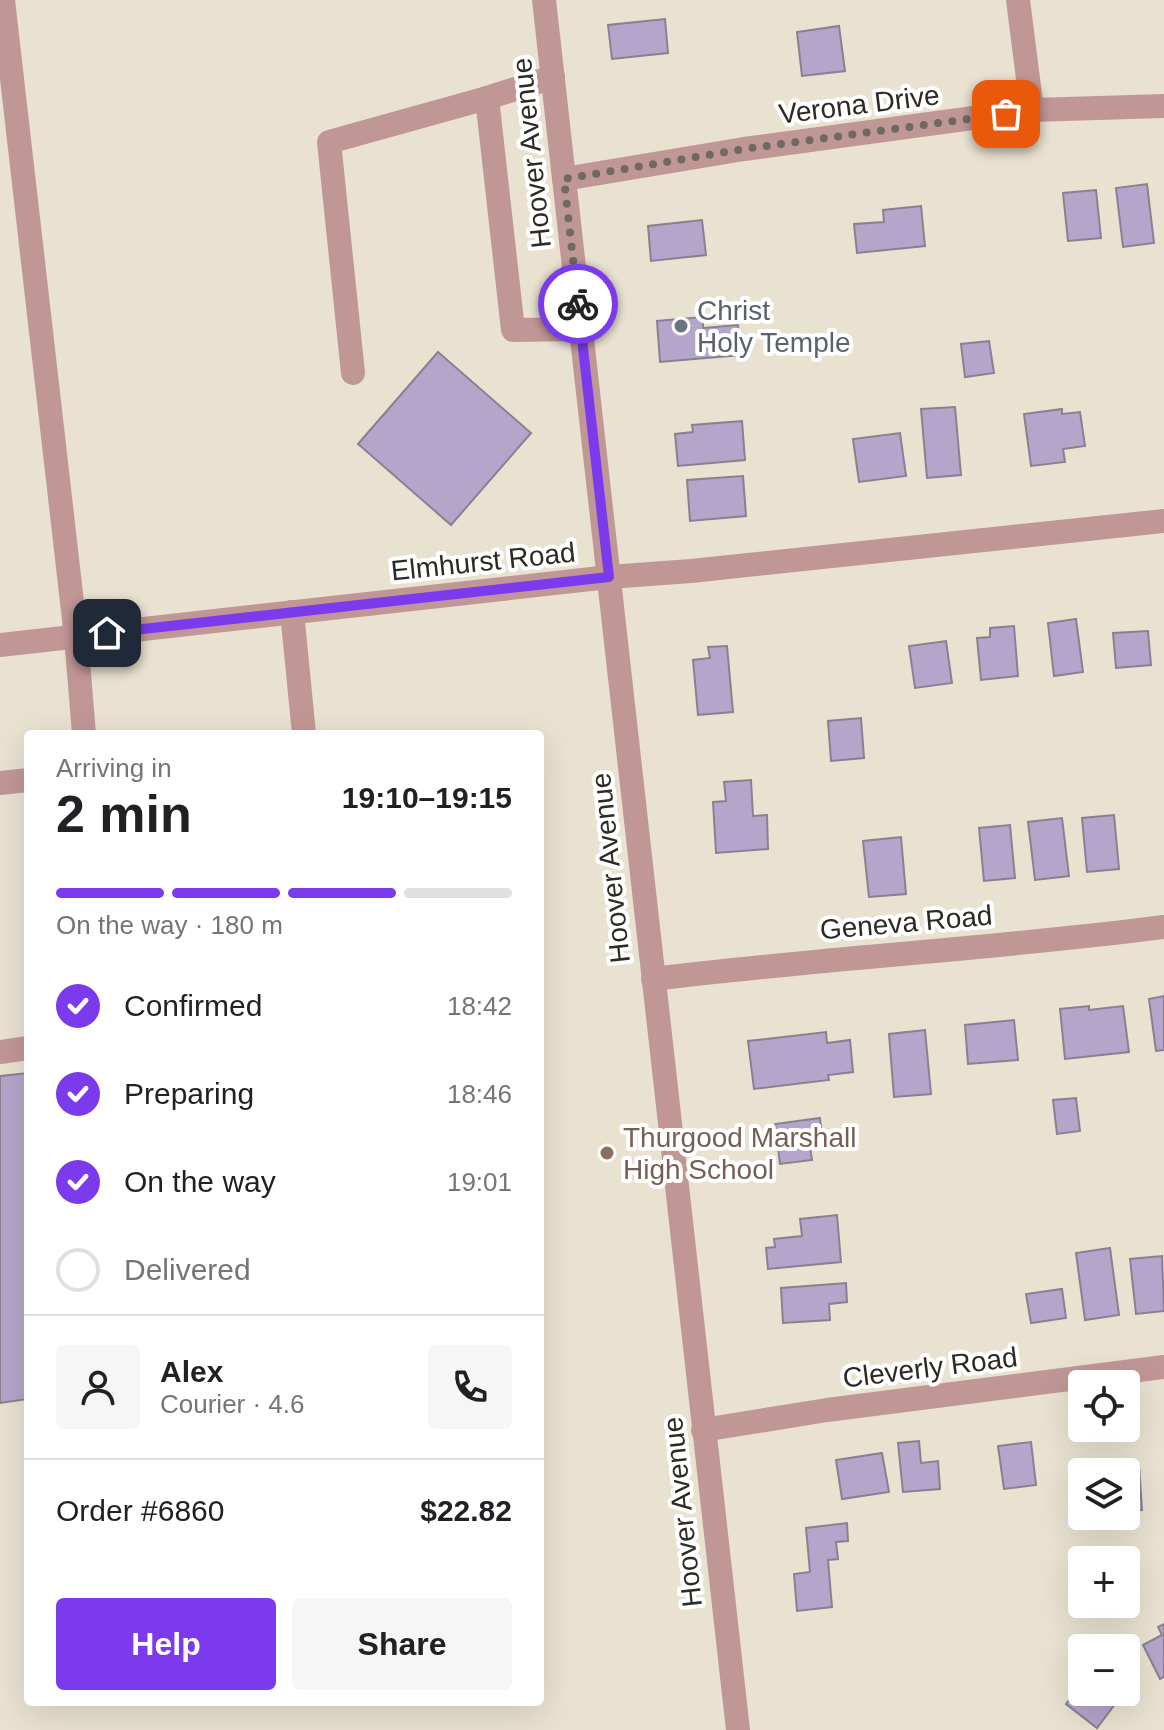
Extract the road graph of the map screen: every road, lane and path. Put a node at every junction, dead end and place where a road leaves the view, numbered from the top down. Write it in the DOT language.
graph roads {
  1 [pos="3,0"];
  2 [pos="544,0"];
  3 [pos="1018,0"];
  4 [pos="553,77"];
  5 [pos="487,98"];
  6 [pos="1164,106"];
  7 [pos="1032,110"];
  8 [pos="564,179"];
  9 [pos="581,329"];
  10 [pos="353,373"];
  11 [pos="1164,521"];
  12 [pos="609,577"];
  13 [pos="292,612"];
  14 [pos="76,637"];
  15 [pos="0,645"];
  16 [pos="84,730"];
  17 [pos="304,730"];
  18 [pos="24,780"];
  19 [pos="0,783"];
  20 [pos="1164,927"];
  21 [pos="653,979"];
  22 [pos="24,1049"];
  23 [pos="0,1052"];
  24 [pos="1164,1367"];
  25 [pos="703,1430"];
  26 [pos="738,1730"];
  1 -- 14 [label="street"];
  2 -- 4 [label="street, Hoover Avenue"];
  3 -- 7 [label="street"];
  4 -- 5 [label="street"];
  4 -- 8 [label="street, Hoover Avenue"];
  5 -- 9 [label="street"];
  5 -- 10 [label="street"];
  6 -- 7 [label="street, Verona Drive"];
  7 -- 8 [label="street, Verona Drive"];
  8 -- 9 [label="street, Hoover Avenue"];
  9 -- 12 [label="street, Hoover Avenue"];
  11 -- 12 [label="street, Elmhurst Road"];
  12 -- 13 [label="street, Elmhurst Road"];
  12 -- 21 [label="street, Hoover Avenue"];
  13 -- 14 [label="street, Elmhurst Road"];
  13 -- 17 [label="street"];
  14 -- 15 [label="street, Elmhurst Road"];
  14 -- 16 [label="street"];
  18 -- 19 [label="street"];
  20 -- 21 [label="street, Geneva Road"];
  21 -- 25 [label="street, Hoover Avenue"];
  22 -- 23 [label="street"];
  24 -- 25 [label="street, Cleverly Road"];
  25 -- 26 [label="street, Hoover Avenue"];
}
